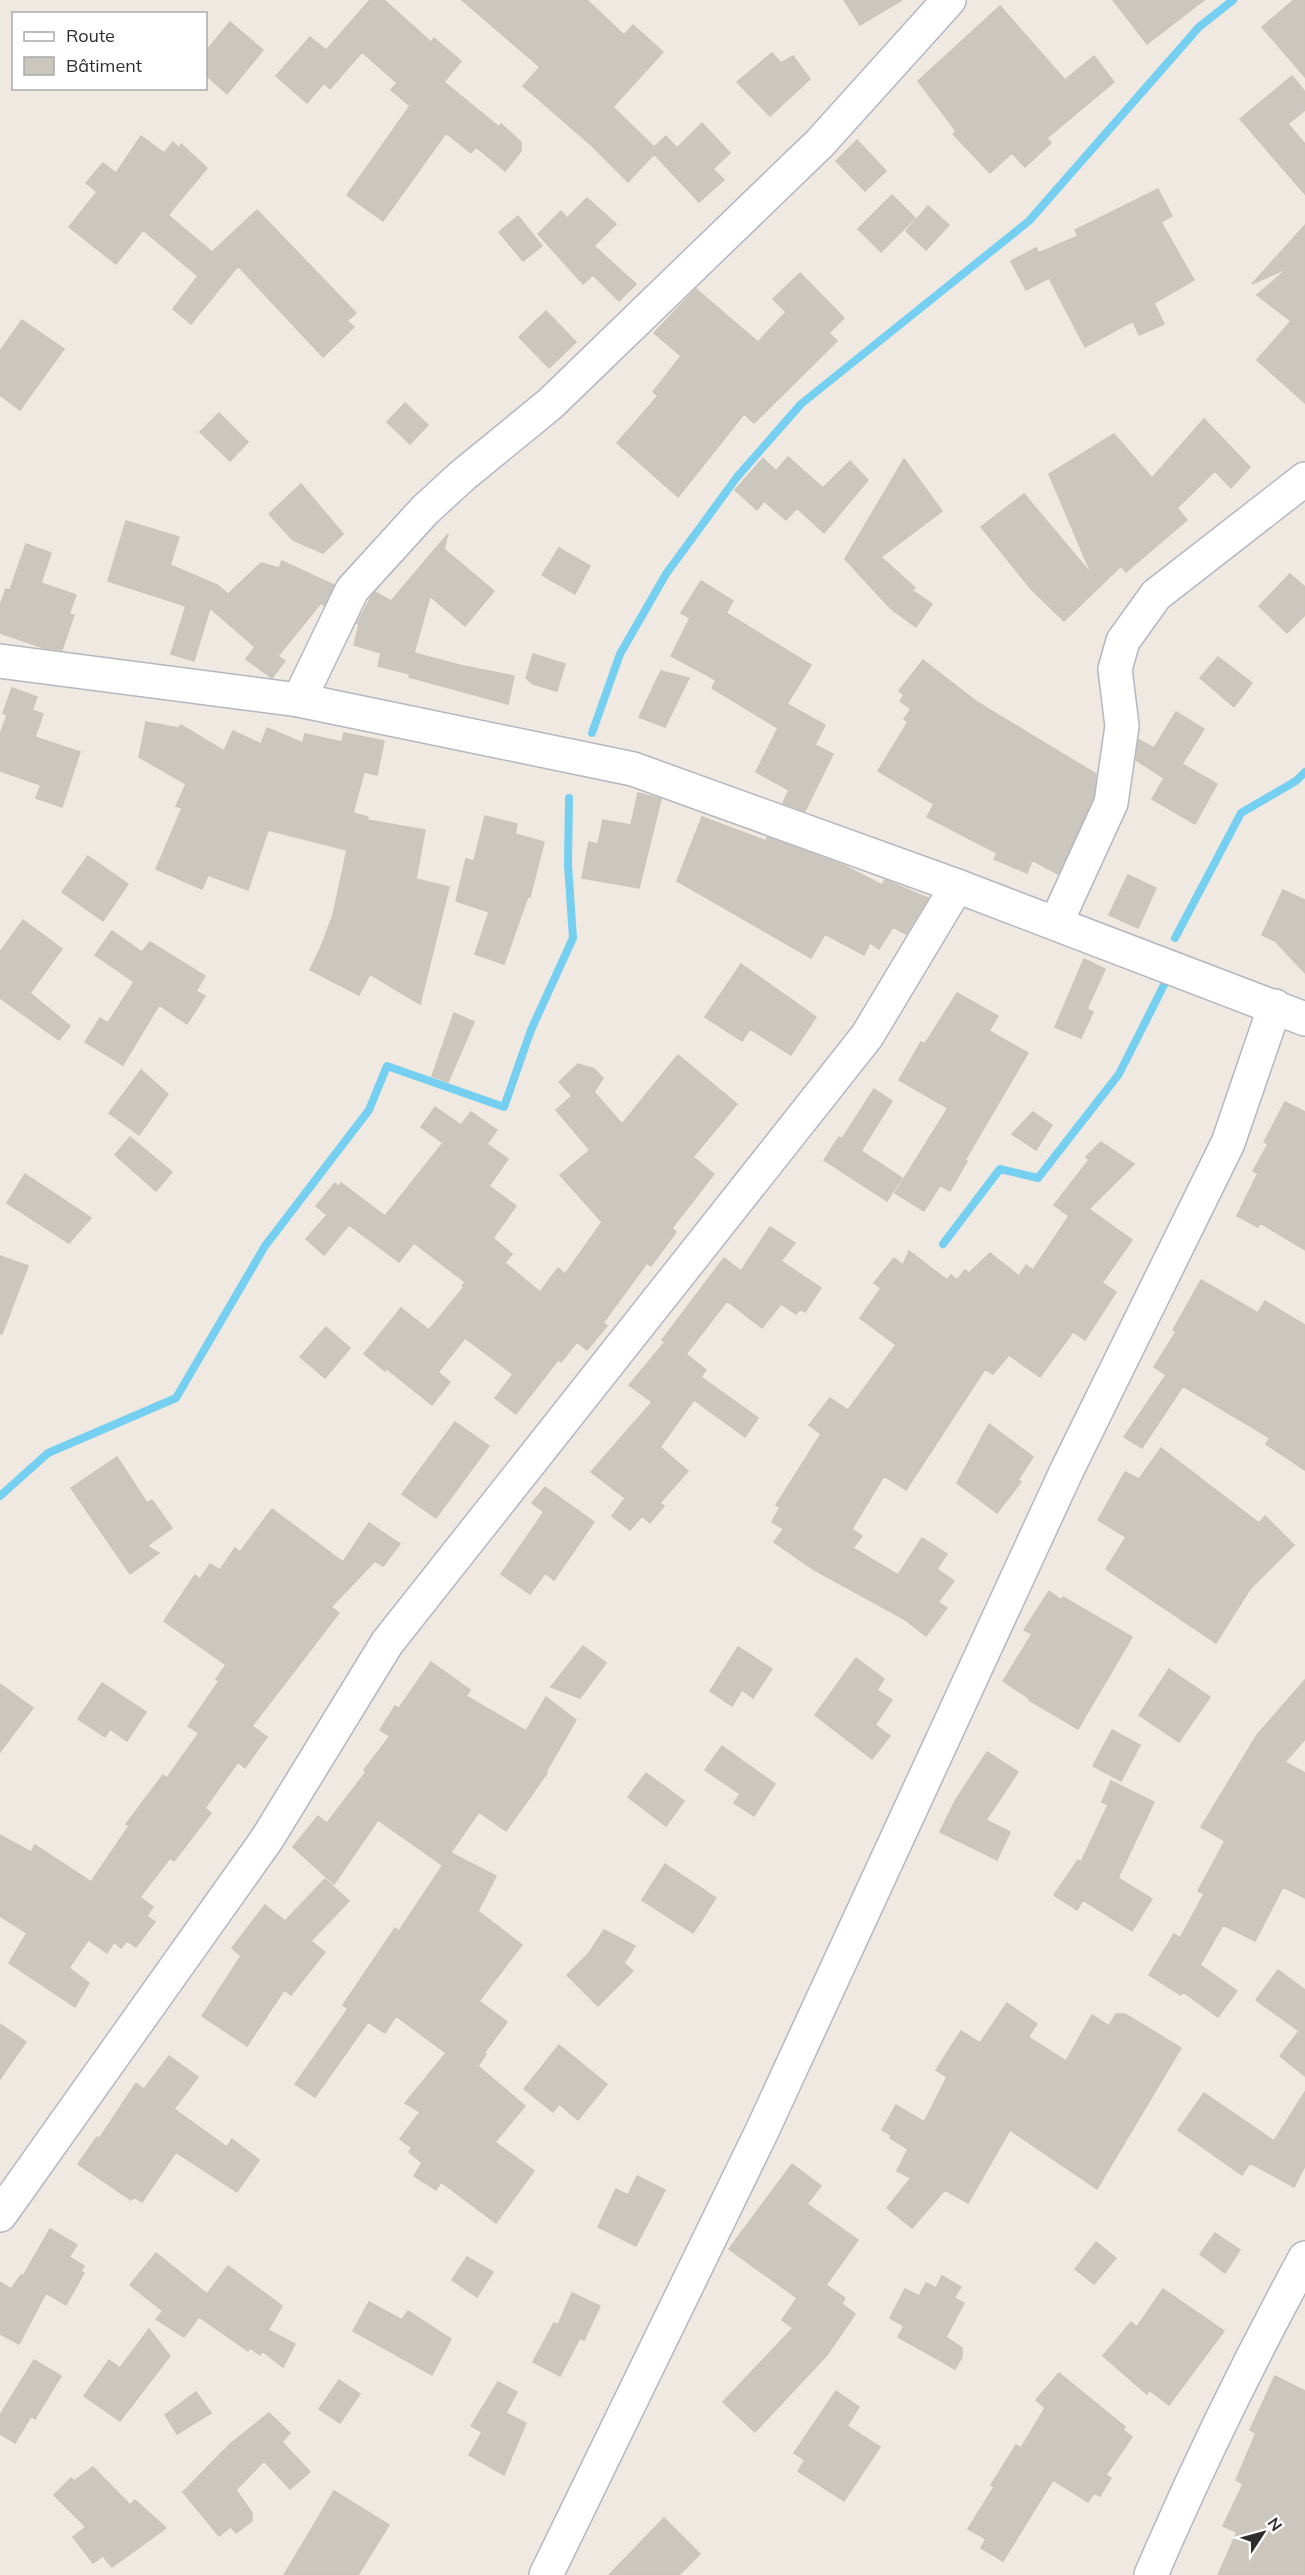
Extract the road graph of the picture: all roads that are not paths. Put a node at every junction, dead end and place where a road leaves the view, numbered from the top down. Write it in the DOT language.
graph roads {
  1 [pos="949,0"];
  2 [pos="1305,479"];
  3 [pos="0,661"];
  4 [pos="299,700"];
  5 [pos="957,886"];
  6 [pos="1056,923"];
  7 [pos="1275,1006"];
  8 [pos="1305,1019"];
  9 [pos="0,2215"];
  10 [pos="1305,2258"];
  11 [pos="546,2575"];
  12 [pos="1151,2575"];
  1 -- 4 [label="street"];
  2 -- 6 [label="street"];
  3 -- 4 [label="street"];
  4 -- 5 [label="street"];
  5 -- 6 [label="street"];
  5 -- 9 [label="street"];
  6 -- 7 [label="street"];
  7 -- 8 [label="street"];
  7 -- 11 [label="street"];
  10 -- 12 [label="street"];
}
